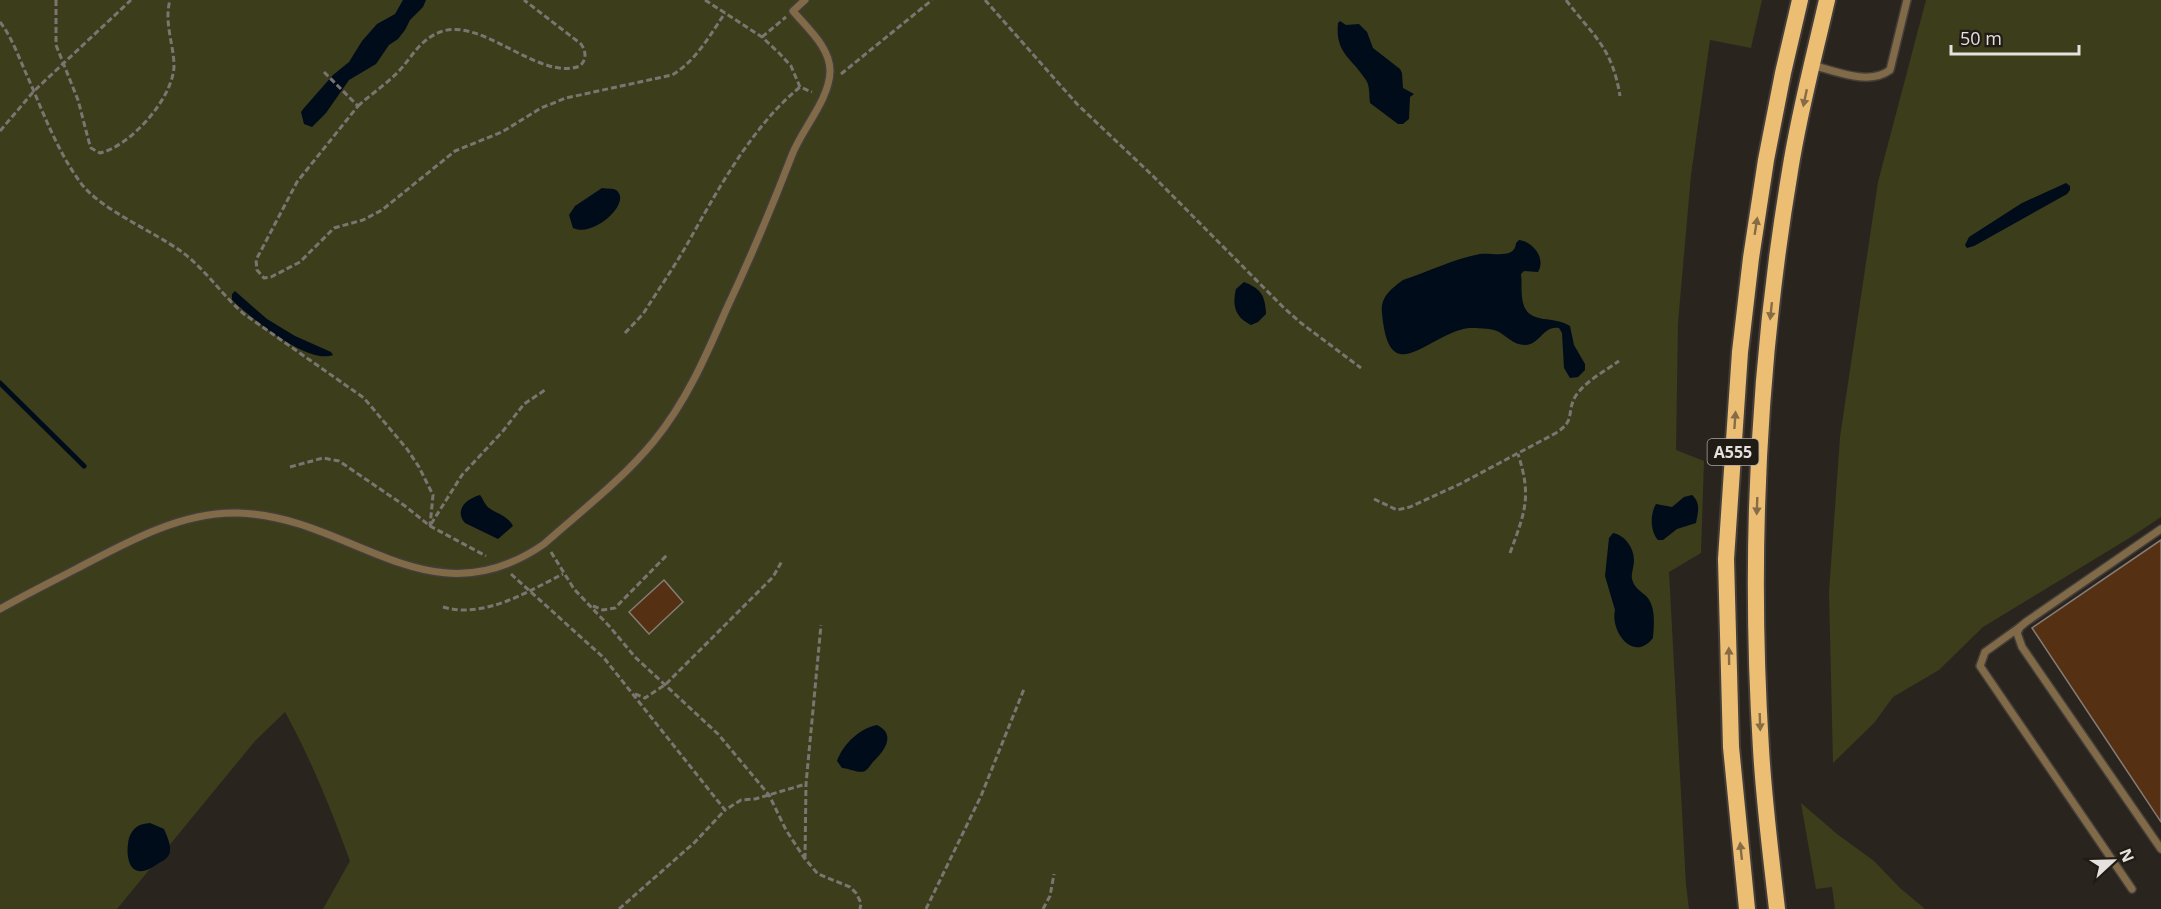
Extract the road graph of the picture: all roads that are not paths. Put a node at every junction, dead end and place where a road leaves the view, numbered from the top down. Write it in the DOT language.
graph roads {
  1 [pos="805,0"];
  2 [pos="1800,0"];
  3 [pos="1827,0"];
  4 [pos="1907,0"];
  5 [pos="1812,65"];
  6 [pos="2161,529"];
  7 [pos="0,609"];
  8 [pos="2020,627"];
  9 [pos="2161,849"];
  10 [pos="2132,889"];
  11 [pos="1747,909"];
  12 [pos="1777,909"];
  1 -- 7 [label="lane"];
  11 -- 2 [label="highway, A555, one-way"];
  3 -- 5 [label="highway, A555"];
  4 -- 5 [label="lane"];
  5 -- 12 [label="highway, A555, one-way"];
  6 -- 8 [label="lane"];
  8 -- 9 [label="lane"];
  8 -- 10 [label="lane"];
}
